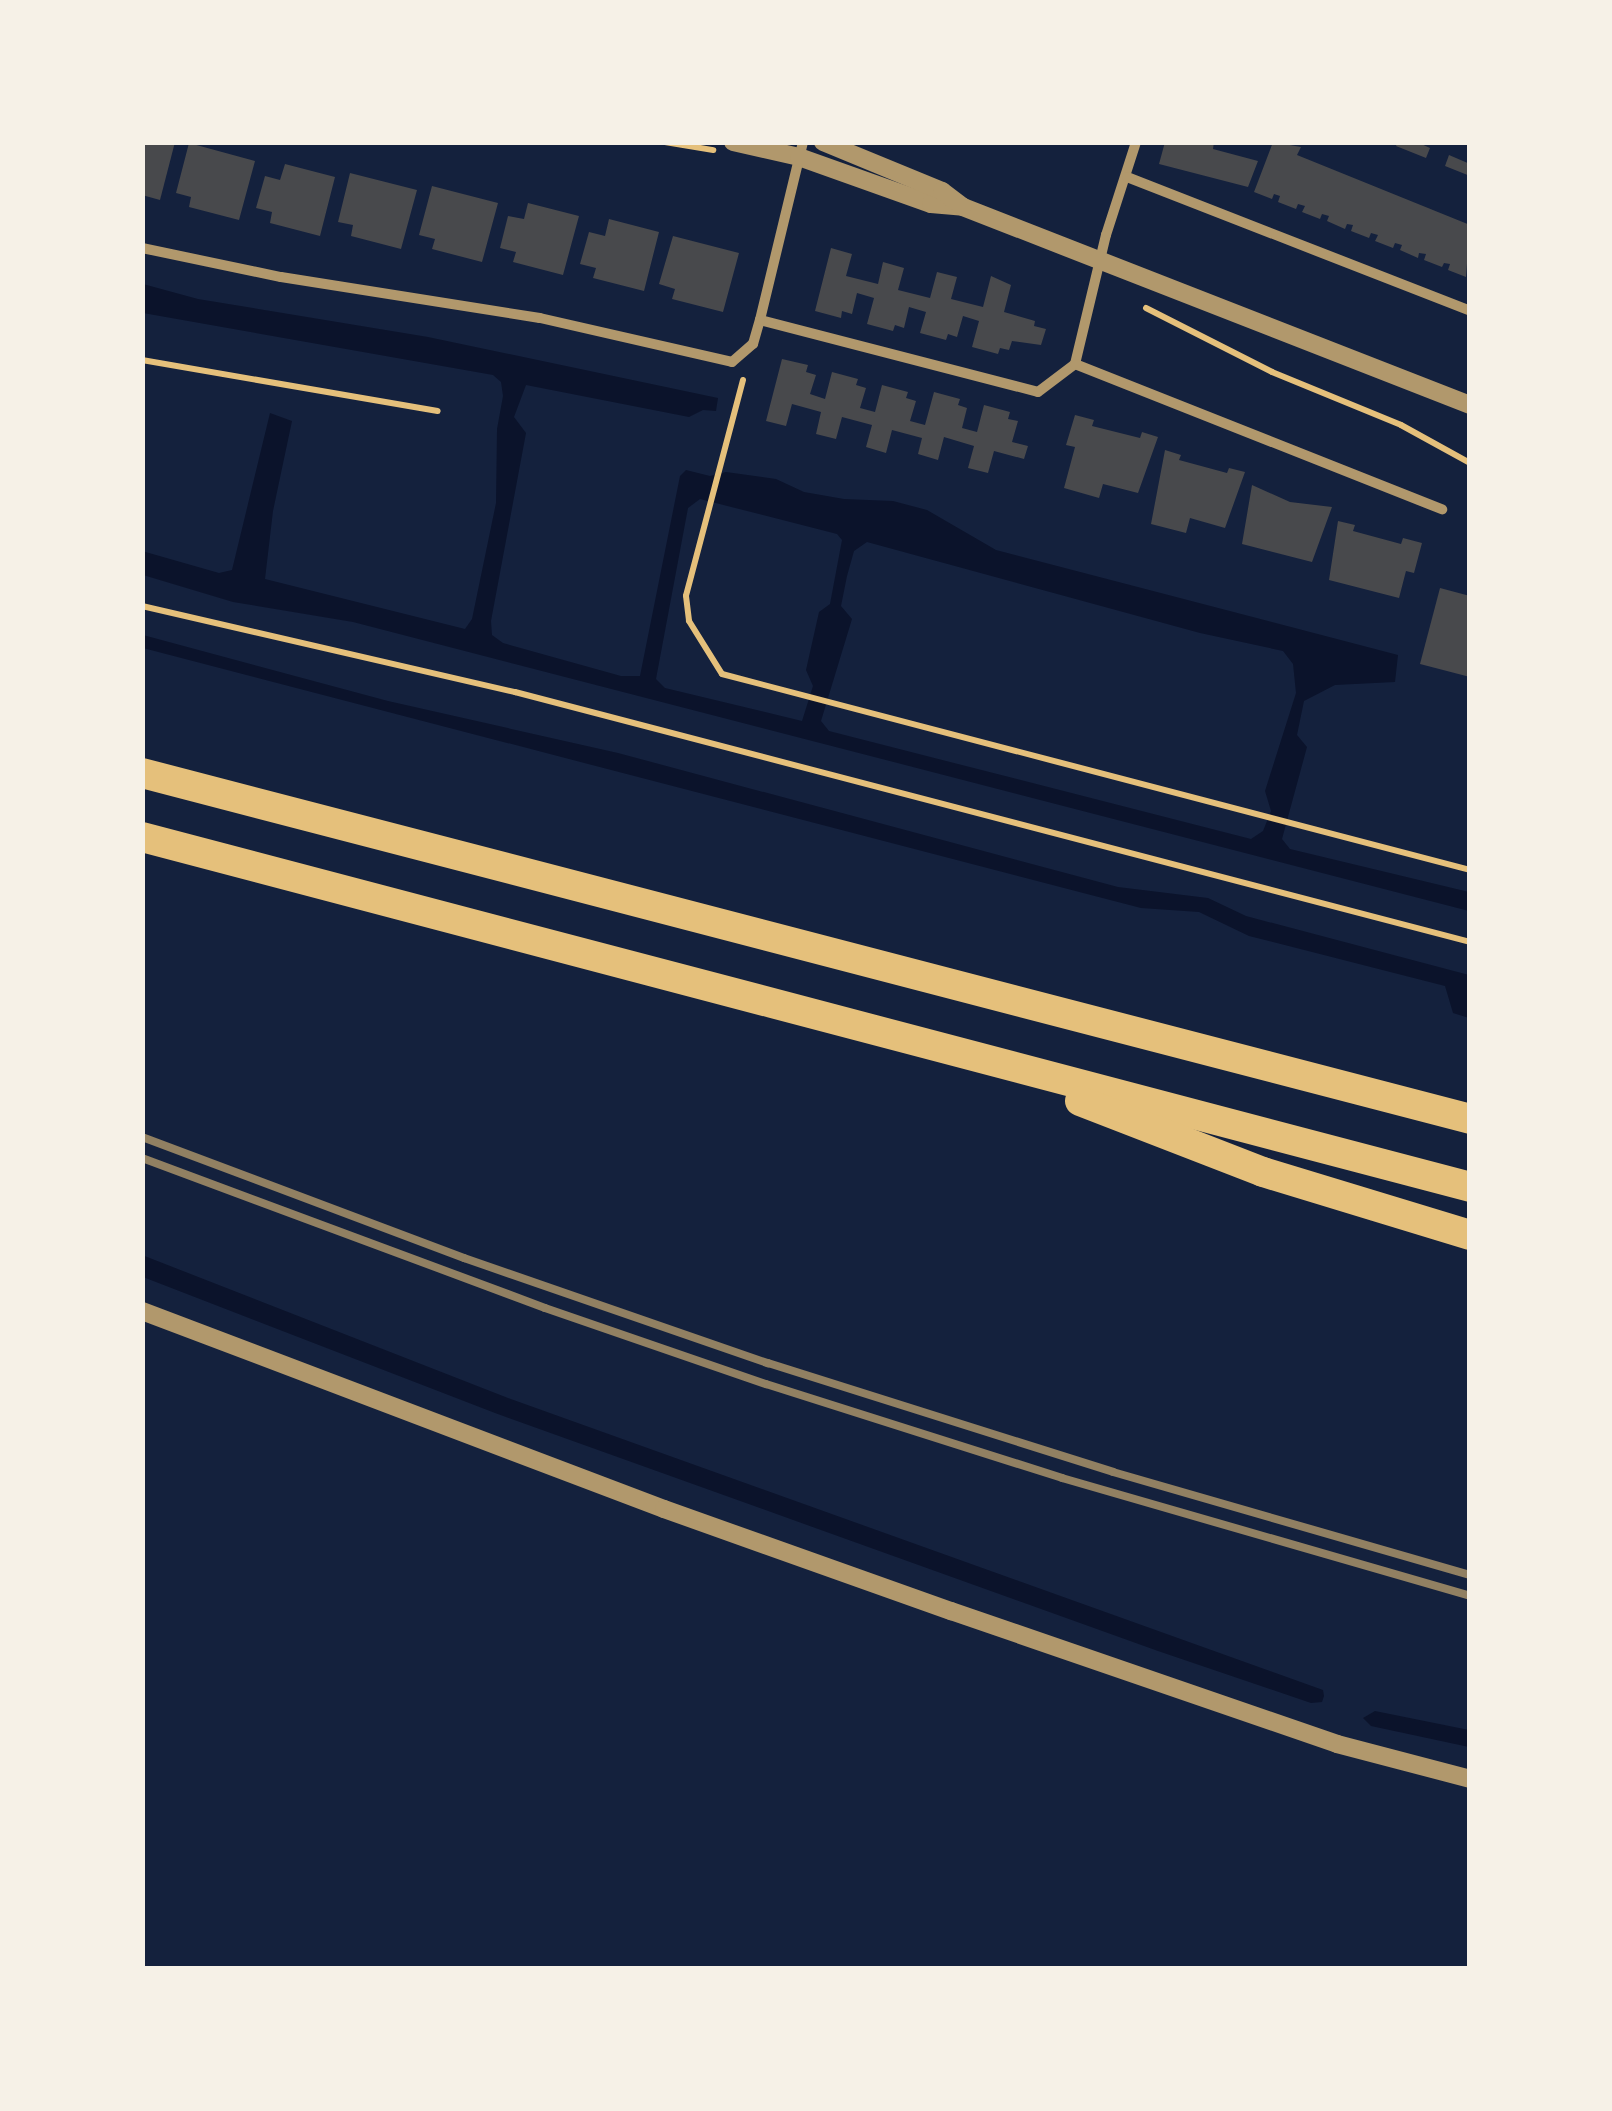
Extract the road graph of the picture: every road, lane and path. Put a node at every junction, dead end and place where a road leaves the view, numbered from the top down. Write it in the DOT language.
graph roads {
  1 [pos="733,142"];
  2 [pos="823,142"];
  3 [pos="1136,142"];
  4 [pos="801,150"];
  5 [pos="1128,176"];
  6 [pos="963,207"];
  7 [pos="142,248"];
  8 [pos="1101,258"];
  9 [pos="1096,283"];
  10 [pos="1470,311"];
  11 [pos="760,320"];
  12 [pos="142,360"];
  13 [pos="732,362"];
  14 [pos="1075,364"];
  15 [pos="1470,405"];
  16 [pos="438,411"];
  17 [pos="1470,462"];
  18 [pos="1442,509"];
  19 [pos="142,606"];
  20 [pos="142,773"];
  21 [pos="142,836"];
  22 [pos="1470,870"];
  23 [pos="1470,942"];
  24 [pos="938,1046"];
  25 [pos="1465,1117"];
  26 [pos="1470,1187"];
  27 [pos="1470,1235"];
  28 [pos="142,1312"];
  29 [pos="1470,1780"];
  1 -- 4 [label="street"];
  2 -- 6 [label="street"];
  3 -- 5 [label="street"];
  4 -- 6 [label="street"];
  4 -- 11 [label="street"];
  5 -- 8 [label="street"];
  5 -- 10 [label="street"];
  6 -- 8 [label="street"];
  7 -- 13 [label="street"];
  8 -- 9 [label="street"];
  8 -- 15 [label="street"];
  9 -- 14 [label="street"];
  9 -- 17 [label="path"];
  11 -- 13 [label="street"];
  11 -- 14 [label="street"];
  12 -- 16 [label="path"];
  13 -- 22 [label="path"];
  14 -- 18 [label="street"];
  19 -- 23 [label="path"];
  20 -- 25 [label="highway"];
  21 -- 24 [label="highway"];
  24 -- 26 [label="highway"];
  24 -- 27 [label="highway"];
  28 -- 29 [label="street"];
}
